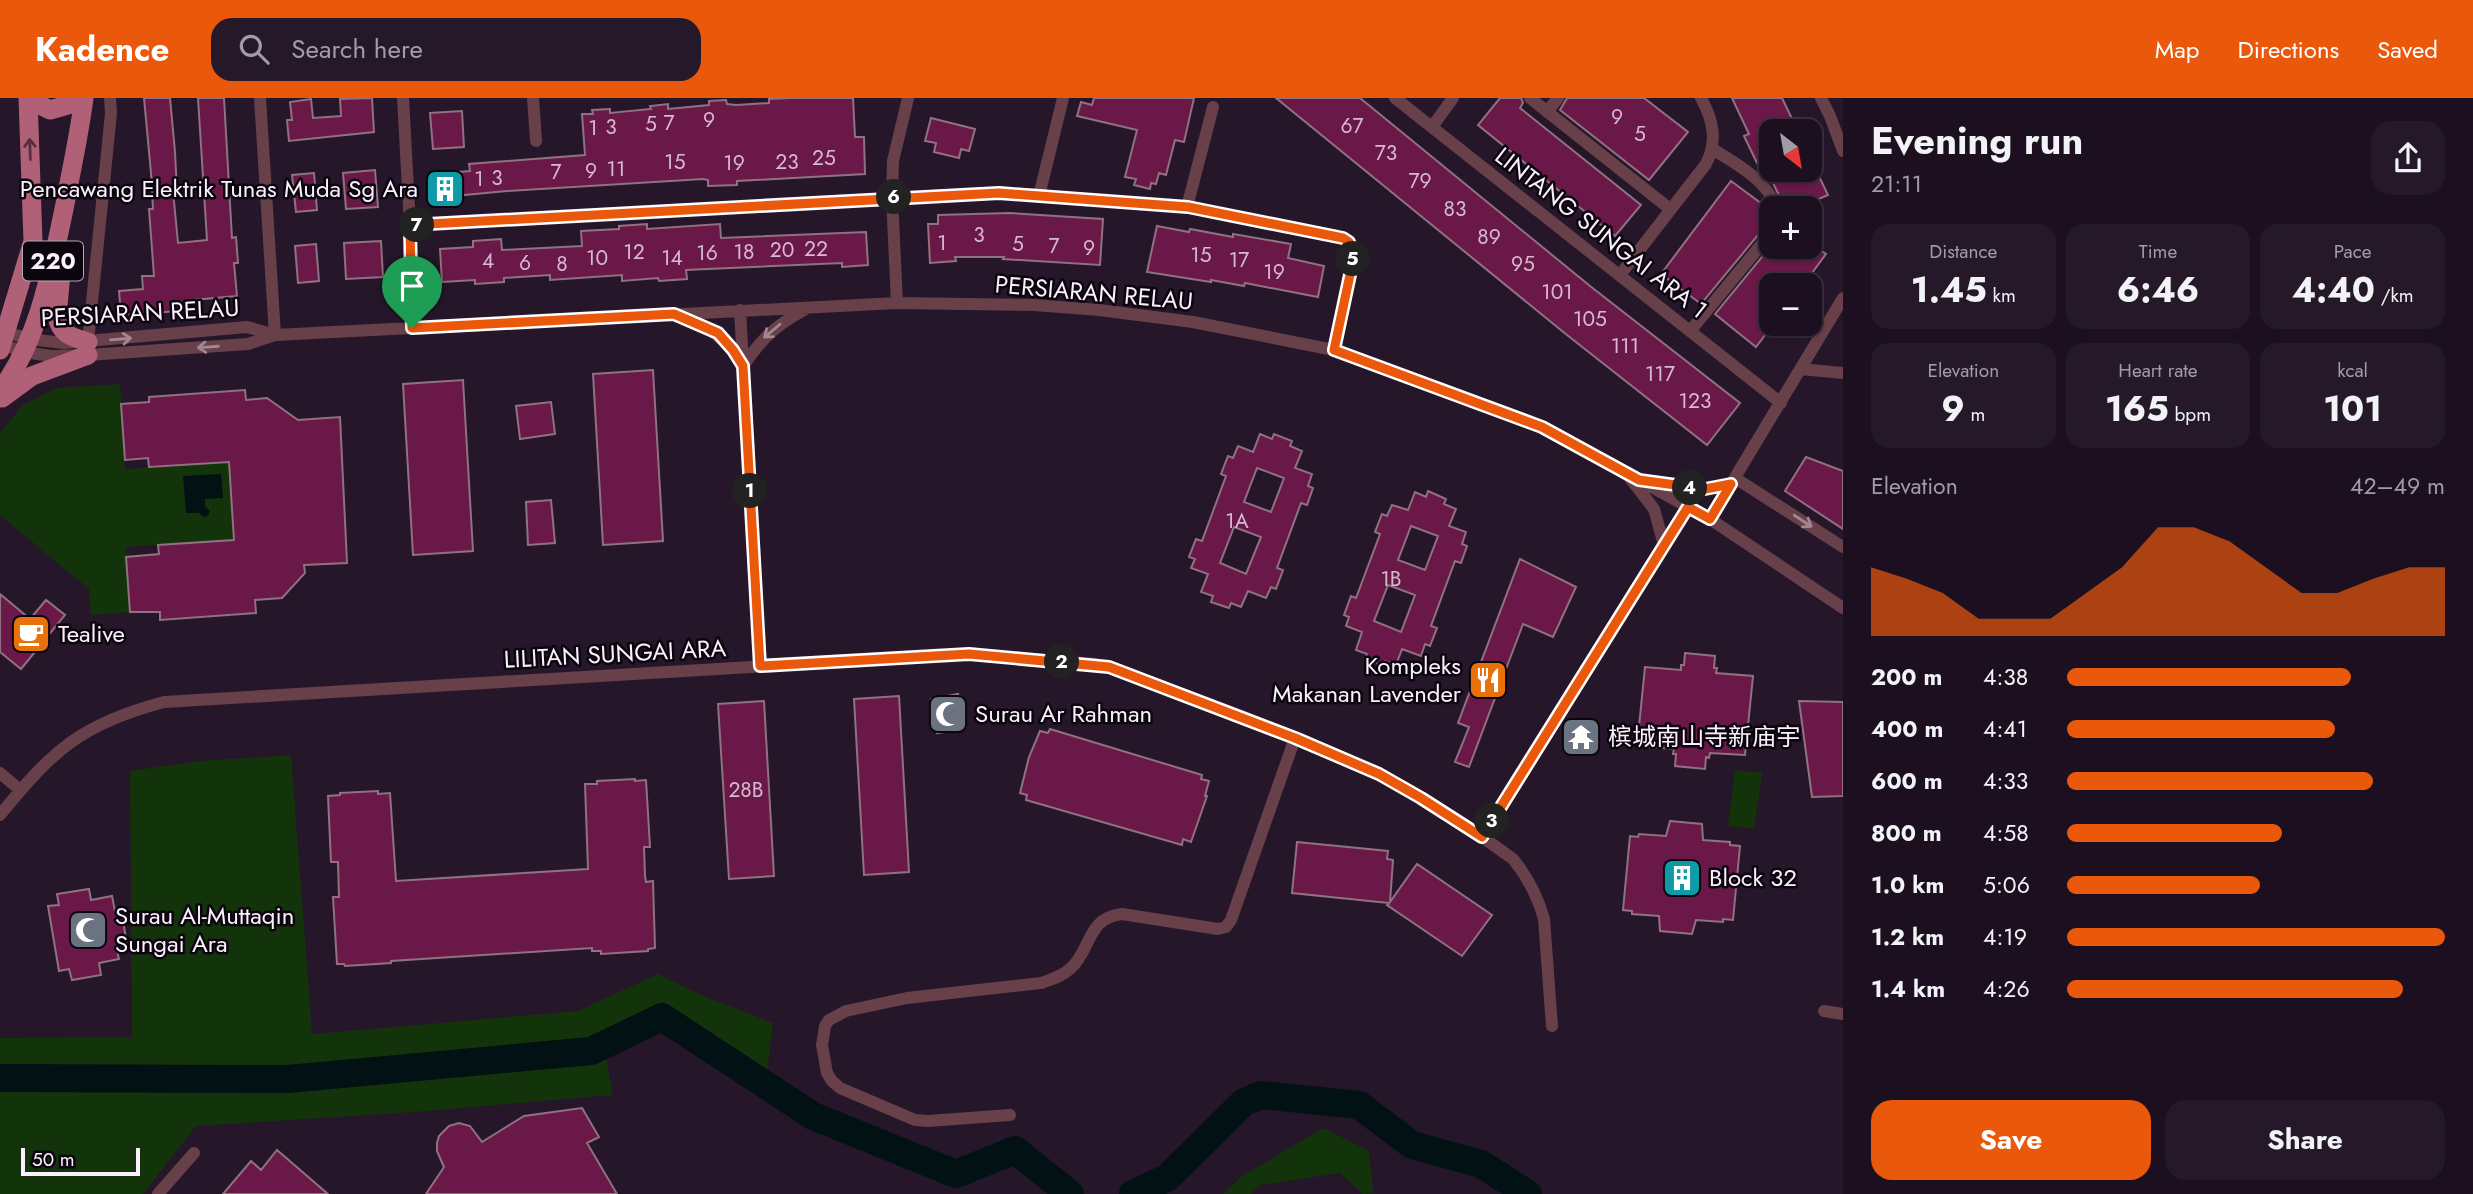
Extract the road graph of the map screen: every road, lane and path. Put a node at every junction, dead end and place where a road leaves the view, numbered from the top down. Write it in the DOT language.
graph roads {
  1 [pos="28,98"];
  2 [pos="37,98"];
  3 [pos="76,98"];
  4 [pos="84,98"];
  5 [pos="110,98"];
  6 [pos="260,98"];
  7 [pos="402,98"];
  8 [pos="533,98"];
  9 [pos="908,98"];
  10 [pos="1063,98"];
  11 [pos="1395,98"];
  12 [pos="1453,98"];
  13 [pos="1530,98"];
  14 [pos="1558,98"];
  15 [pos="1701,98"];
  16 [pos="1821,98"];
  17 [pos="1213,107"];
  18 [pos="1547,112"];
  19 [pos="1432,127"];
  20 [pos="536,141"];
  21 [pos="1714,150"];
  22 [pos="1843,151"];
  23 [pos="69,181"];
  24 [pos="1039,196"];
  25 [pos="1770,196"];
  26 [pos="891,197"];
  27 [pos="1188,207"];
  28 [pos="1670,209"];
  29 [pos="410,225"];
  30 [pos="1759,247"];
  31 [pos="1619,275"];
  32 [pos="1843,299"];
  33 [pos="897,303"];
  34 [pos="812,307"];
  35 [pos="740,310"];
  36 [pos="674,314"];
  37 [pos="412,328"];
  38 [pos="1691,330"];
  39 [pos="275,335"];
  40 [pos="3,342"];
  41 [pos="26,346"];
  42 [pos="88,349"];
  43 [pos="1334,350"];
  44 [pos="743,366"];
  45 [pos="1801,369"];
  46 [pos="1843,373"];
  47 [pos="0,391"];
  48 [pos="0,400"];
  49 [pos="1781,403"];
  50 [pos="1623,471"];
  51 [pos="1639,480"];
  52 [pos="1733,481"];
  53 [pos="1688,507"];
  54 [pos="1710,519"];
  55 [pos="1664,545"];
  56 [pos="1843,547"];
  57 [pos="1843,608"];
  58 [pos="760,666"];
  59 [pos="1295,738"];
  60 [pos="0,773"];
  61 [pos="20,790"];
  62 [pos="0,815"];
  63 [pos="1482,837"];
  64 [pos="1824,1011"];
  65 [pos="1843,1014"];
  66 [pos="1552,1027"];
  67 [pos="1010,1115"];
  68 [pos="194,1153"];
  69 [pos="158,1194"];
  40 -- 1 [label="main road, 220, one-way"];
  2 -- 3 [label="main road"];
  4 -- 23 [label="main road, 220"];
  5 -- 42 [label="street"];
  6 -- 39 [label="street"];
  7 -- 29 [label="street"];
  8 -- 20 [label="street"];
  9 -- 26 [label="street"];
  10 -- 24 [label="street"];
  11 -- 19 [label="street, LINTANG SUNGAI ARA 1"];
  12 -- 19 [label="street"];
  13 -- 18 [label="street"];
  14 -- 18 [label="street"];
  15 -- 21 [label="street"];
  16 -- 22 [label="street"];
  17 -- 27 [label="street"];
  18 -- 28 [label="street"];
  19 -- 31 [label="street, LINTANG SUNGAI ARA 1"];
  21 -- 25 [label="street"];
  21 -- 28 [label="street"];
  23 -- 41 [label="main road, 220"];
  23 -- 42 [label="main road"];
  24 -- 26 [label="street"];
  24 -- 27 [label="street"];
  26 -- 29 [label="street"];
  26 -- 33 [label="street"];
  27 -- 43 [label="street"];
  28 -- 31 [label="street"];
  29 -- 37 [label="street"];
  30 -- 38 [label="street"];
  31 -- 38 [label="street, LINTANG SUNGAI ARA 1"];
  32 -- 45 [label="street"];
  33 -- 34 [label="street, PERSIARAN RELAU"];
  33 -- 43 [label="street, PERSIARAN RELAU"];
  34 -- 35 [label="street, PERSIARAN RELAU"];
  34 -- 44 [label="street, one-way"];
  35 -- 36 [label="street, PERSIARAN RELAU"];
  35 -- 44 [label="street"];
  36 -- 37 [label="street, PERSIARAN RELAU"];
  36 -- 44 [label="street"];
  37 -- 39 [label="street, PERSIARAN RELAU"];
  38 -- 49 [label="street, LINTANG SUNGAI ARA 1"];
  39 -- 42 [label="street, PERSIARAN RELAU"];
  40 -- 41 [label="street, PERSIARAN RELAU"];
  41 -- 42 [label="street, PERSIARAN RELAU"];
  41 -- 47 [label="main road, 220"];
  42 -- 48 [label="main road"];
  43 -- 50 [label="street, PERSIARAN RELAU"];
  44 -- 58 [label="street"];
  45 -- 46 [label="street"];
  45 -- 49 [label="street"];
  49 -- 52 [label="street"];
  50 -- 51 [label="street, PERSIARAN RELAU"];
  50 -- 55 [label="street"];
  51 -- 52 [label="street"];
  51 -- 53 [label="street, PERSIARAN RELAU"];
  52 -- 54 [label="street"];
  52 -- 56 [label="street, one-way"];
  53 -- 54 [label="street, PERSIARAN RELAU"];
  53 -- 55 [label="street"];
  54 -- 57 [label="street, PERSIARAN RELAU"];
  55 -- 63 [label="street"];
  58 -- 59 [label="street, LILITAN SUNGAI ARA"];
  58 -- 61 [label="street, LILITAN SUNGAI ARA"];
  59 -- 63 [label="street, LILITAN SUNGAI ARA"];
  59 -- 67 [label="street"];
  60 -- 61 [label="street"];
  61 -- 62 [label="street, LILITAN SUNGAI ARA"];
  63 -- 66 [label="street, LILITAN SUNGAI ARA"];
  64 -- 65 [label="street"];
  68 -- 69 [label="street"];
}
